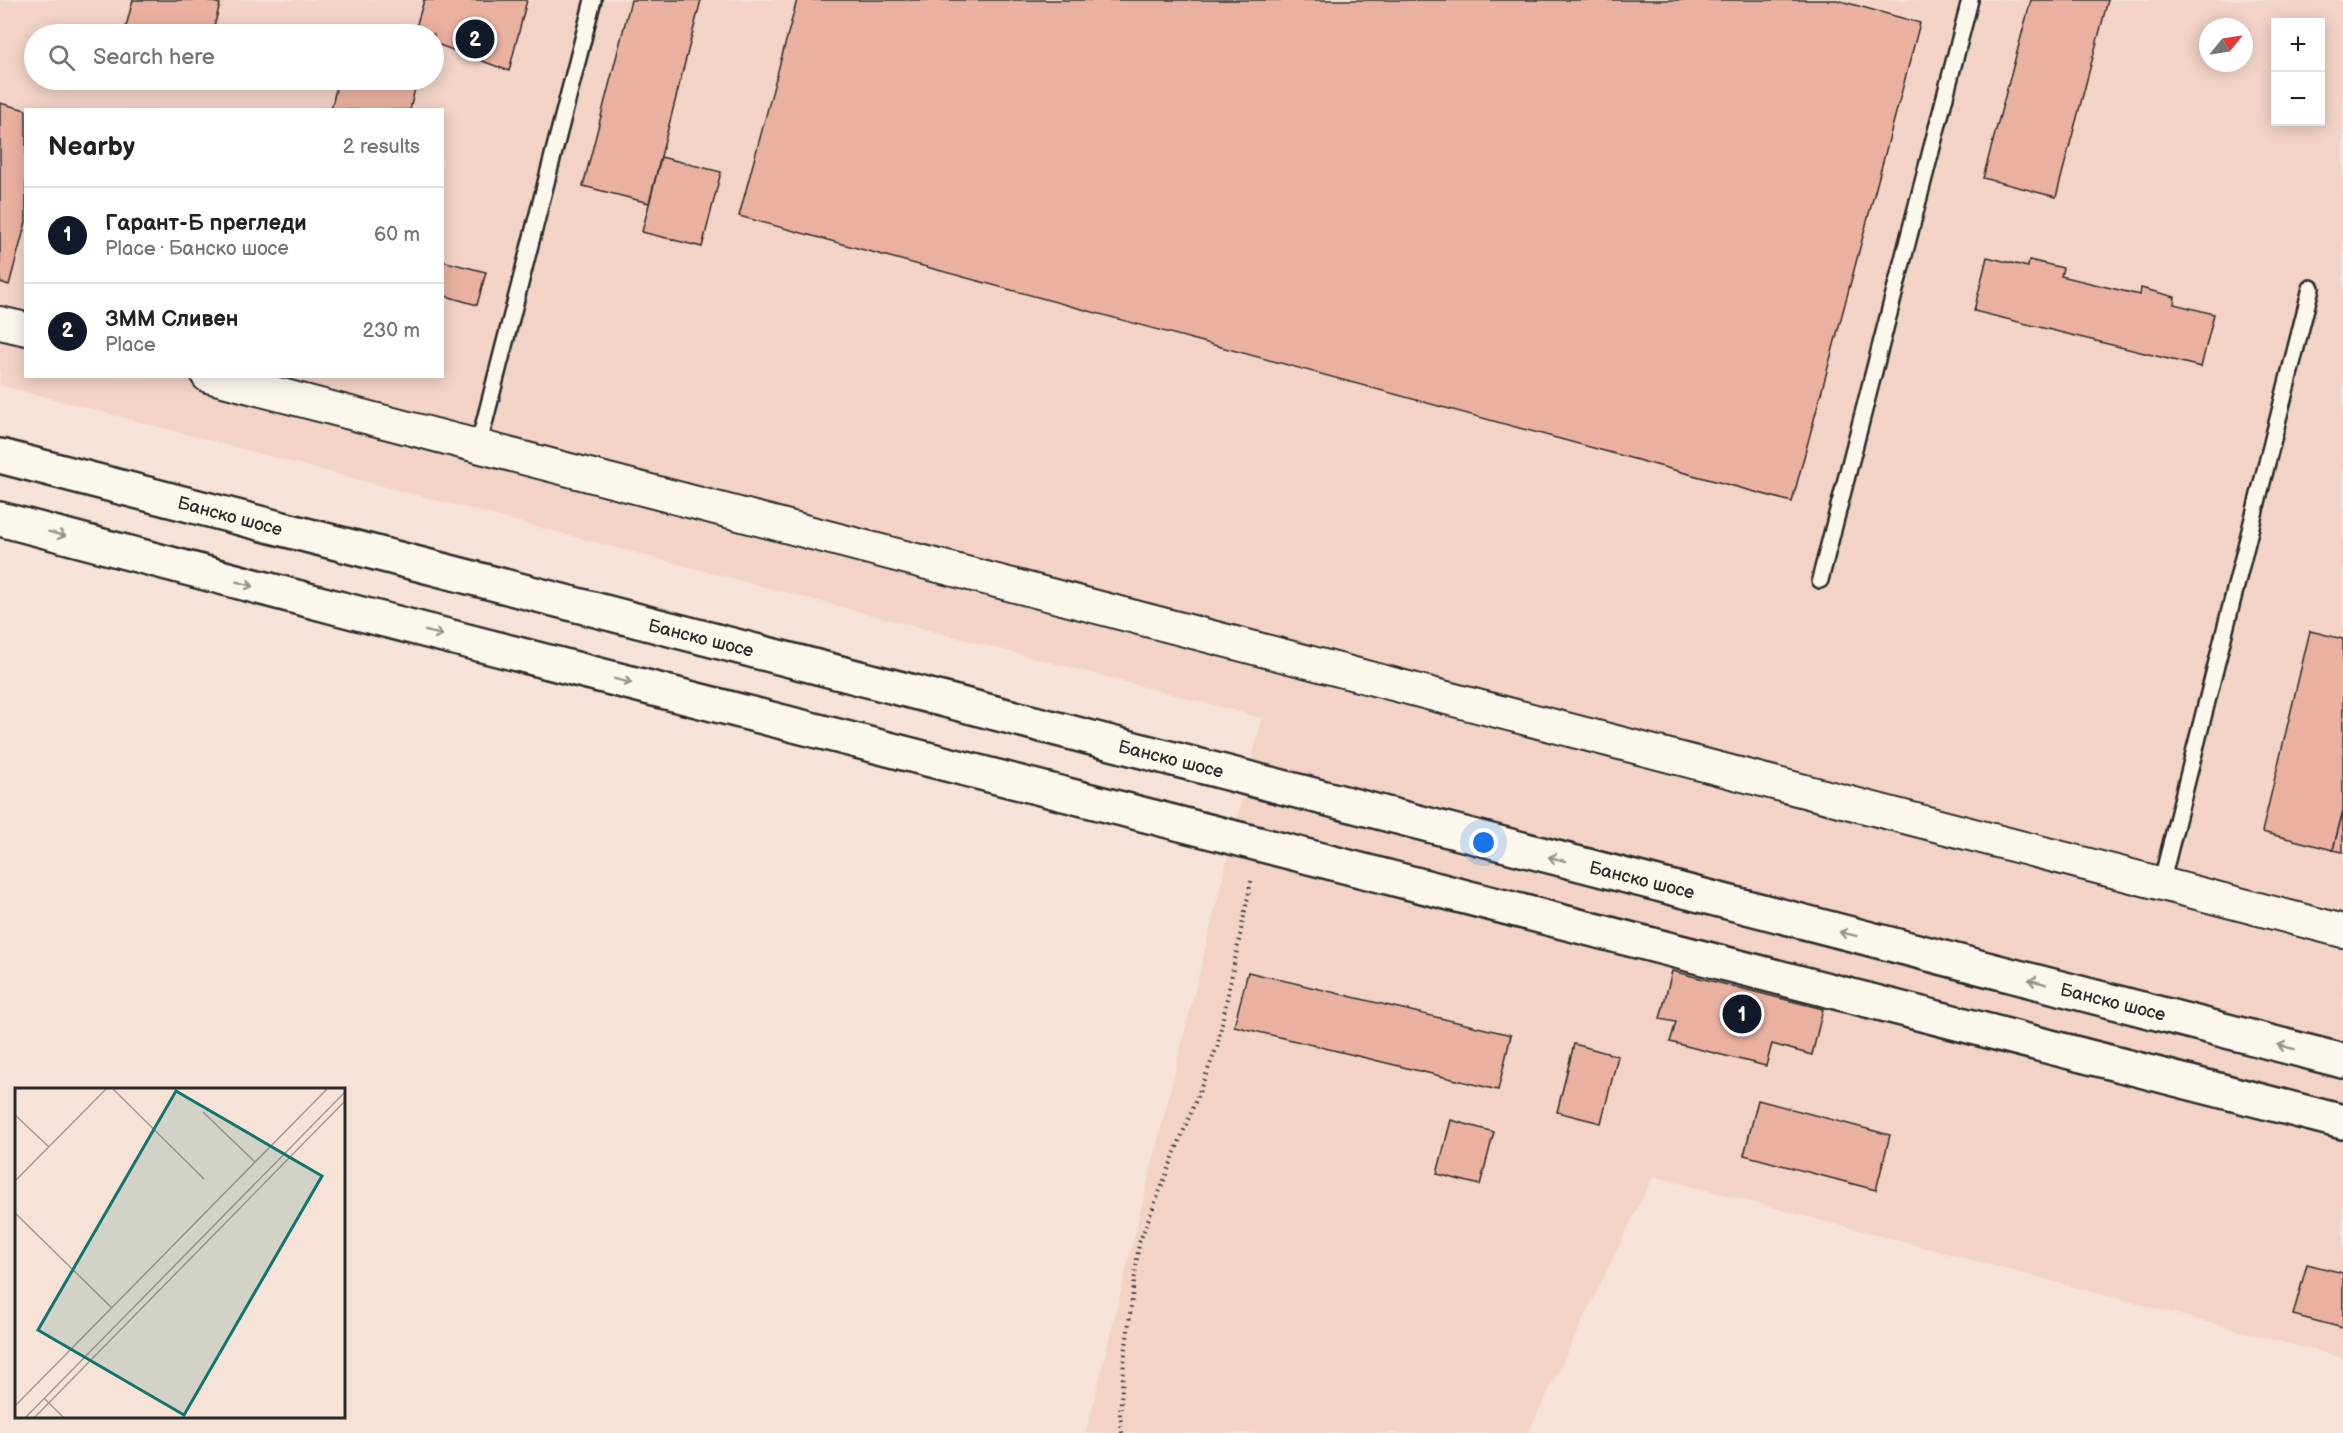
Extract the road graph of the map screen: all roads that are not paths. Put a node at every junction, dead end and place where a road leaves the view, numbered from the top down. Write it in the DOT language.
graph roads {
  1 [pos="593,0"];
  2 [pos="1970,0"];
  3 [pos="2311,288"];
  4 [pos="0,323"];
  5 [pos="24,329"];
  6 [pos="216,378"];
  7 [pos="478,447"];
  8 [pos="0,456"];
  9 [pos="0,519"];
  10 [pos="1820,580"];
  11 [pos="2161,884"];
  12 [pos="2343,932"];
  13 [pos="2343,1061"];
  14 [pos="2343,1122"];
  1 -- 7 [label="lane"];
  2 -- 10 [label="lane"];
  3 -- 11 [label="lane"];
  4 -- 5 [label="street"];
  6 -- 7 [label="street"];
  7 -- 11 [label="street"];
  13 -- 8 [label="main road, Банско шосе, one-way"];
  9 -- 14 [label="main road, one-way"];
  11 -- 12 [label="street"];
}
